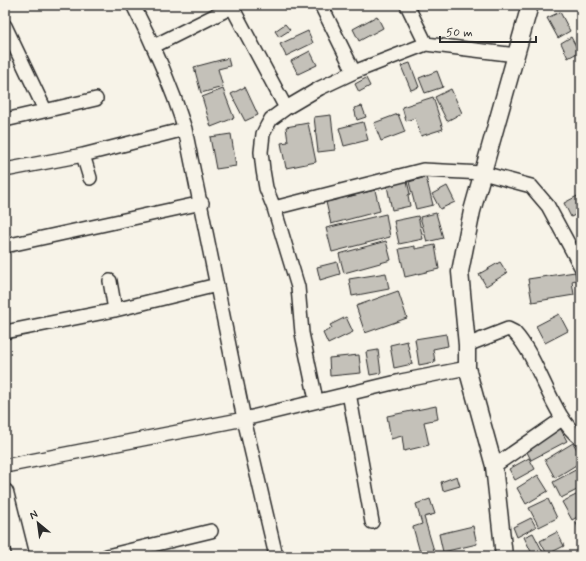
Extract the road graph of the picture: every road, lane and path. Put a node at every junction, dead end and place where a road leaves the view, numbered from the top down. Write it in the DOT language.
graph roads {
  1 [pos="133,5"];
  2 [pos="321,5"];
  3 [pos="407,5"];
  4 [pos="530,5"];
  5 [pos="231,6"];
  6 [pos="5,26"];
  7 [pos="426,44"];
  8 [pos="154,46"];
  9 [pos="516,55"];
  10 [pos="354,72"];
  11 [pos="96,99"];
  12 [pos="286,108"];
  13 [pos="45,110"];
  14 [pos="5,120"];
  15 [pos="186,129"];
  16 [pos="83,155"];
  17 [pos="5,170"];
  18 [pos="483,173"];
  19 [pos="90,178"];
  20 [pos="202,203"];
  21 [pos="274,208"];
  22 [pos="5,246"];
  23 [pos="581,268"];
  24 [pos="110,281"];
  25 [pos="218,285"];
  26 [pos="115,310"];
  27 [pos="5,332"];
  28 [pos="467,345"];
  29 [pos="467,368"];
  30 [pos="349,393"];
  31 [pos="316,400"];
  32 [pos="244,419"];
  33 [pos="562,419"];
  34 [pos="581,439"];
  35 [pos="5,466"];
  36 [pos="494,466"];
  37 [pos="5,492"];
  38 [pos="372,522"];
  39 [pos="211,531"];
  40 [pos="21,556"];
  41 [pos="107,556"];
  42 [pos="276,556"];
  43 [pos="504,556"];
  1 -- 8 [label="street"];
  2 -- 10 [label="street"];
  3 -- 7 [label="street"];
  4 -- 9 [label="street"];
  5 -- 8 [label="street"];
  5 -- 12 [label="street"];
  6 -- 13 [label="street"];
  7 -- 9 [label="street"];
  7 -- 10 [label="street"];
  8 -- 15 [label="street"];
  9 -- 18 [label="street"];
  10 -- 12 [label="street"];
  11 -- 13 [label="street"];
  12 -- 21 [label="street"];
  13 -- 14 [label="street"];
  15 -- 16 [label="street"];
  15 -- 20 [label="street"];
  16 -- 17 [label="street"];
  16 -- 19 [label="street"];
  18 -- 21 [label="street"];
  18 -- 23 [label="street"];
  18 -- 28 [label="street"];
  20 -- 22 [label="street"];
  20 -- 25 [label="street"];
  21 -- 31 [label="street"];
  24 -- 26 [label="street"];
  25 -- 26 [label="street"];
  25 -- 32 [label="street"];
  26 -- 27 [label="street"];
  28 -- 29 [label="street"];
  28 -- 33 [label="street"];
  29 -- 30 [label="street"];
  29 -- 36 [label="street"];
  30 -- 31 [label="street"];
  30 -- 38 [label="street"];
  31 -- 32 [label="street"];
  32 -- 35 [label="street"];
  32 -- 42 [label="street"];
  33 -- 34 [label="street"];
  33 -- 36 [label="street"];
  36 -- 43 [label="street"];
  37 -- 40 [label="street"];
  39 -- 41 [label="street"];
}
